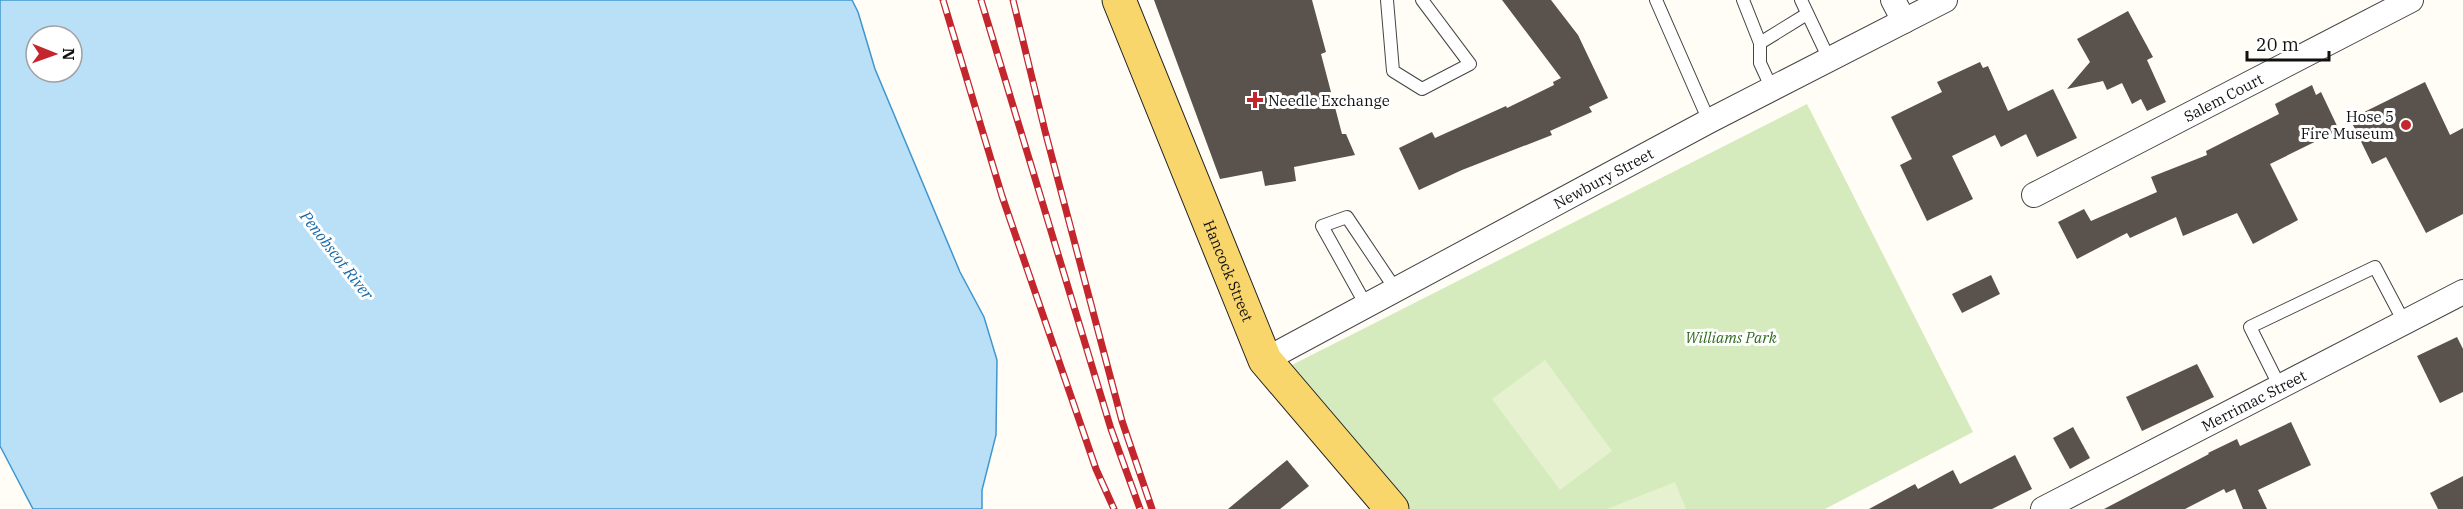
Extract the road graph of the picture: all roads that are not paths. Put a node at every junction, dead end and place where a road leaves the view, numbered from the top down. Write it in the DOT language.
graph roads {
  1 [pos="1119,0"];
  2 [pos="1387,0"];
  3 [pos="1422,0"];
  4 [pos="1656,0"];
  5 [pos="1743,0"];
  6 [pos="1801,0"];
  7 [pos="1945,0"];
  8 [pos="2411,0"];
  9 [pos="1898,10"];
  10 [pos="1807,14"];
  11 [pos="1760,43"];
  12 [pos="1829,59"];
  13 [pos="1772,89"];
  14 [pos="1709,122"];
  15 [pos="2034,195"];
  16 [pos="1396,290"];
  17 [pos="2463,292"];
  18 [pos="1366,305"];
  19 [pos="2404,322"];
  20 [pos="1265,360"];
  21 [pos="2280,387"];
  22 [pos="1392,509"];
  23 [pos="2043,509"];
  1 -- 20 [label="main road, Hancock Street"];
  2 -- 3 [label="lane"];
  4 -- 14 [label="lane"];
  5 -- 11 [label="lane"];
  6 -- 10 [label="lane"];
  7 -- 9 [label="street, Newbury Street"];
  8 -- 15 [label="street, Salem Court"];
  9 -- 12 [label="street, Newbury Street"];
  10 -- 11 [label="lane"];
  10 -- 12 [label="lane"];
  11 -- 13 [label="lane"];
  12 -- 13 [label="street, Newbury Street"];
  13 -- 14 [label="street, Newbury Street"];
  14 -- 16 [label="street, Newbury Street"];
  16 -- 18 [label="street, Newbury Street"];
  16 -- 18 [label="lane"];
  17 -- 19 [label="street, Merrimac Street"];
  18 -- 20 [label="street, Newbury Street"];
  19 -- 21 [label="street, Merrimac Street"];
  19 -- 21 [label="lane"];
  20 -- 22 [label="main road, Hancock Street"];
  21 -- 23 [label="street, Merrimac Street"];
}
